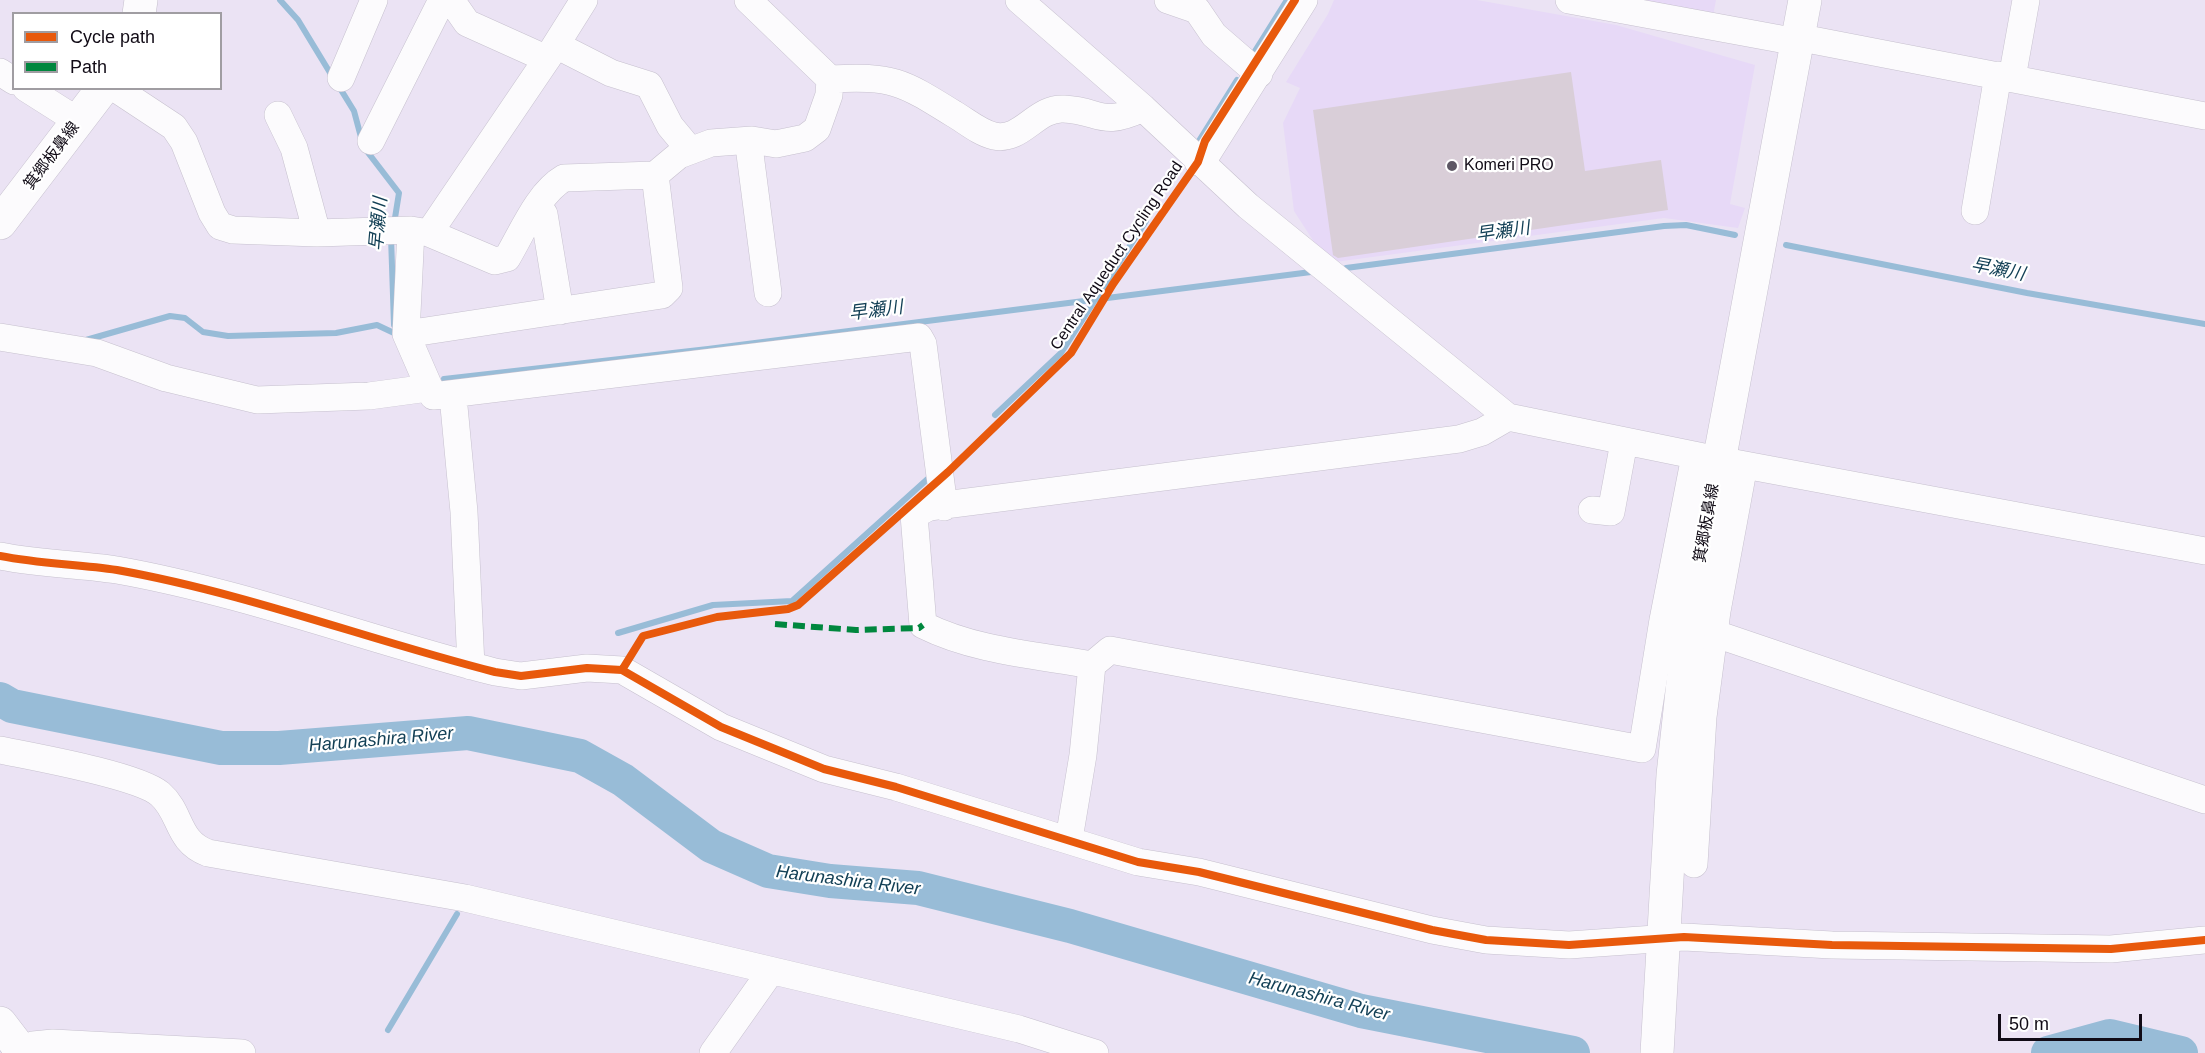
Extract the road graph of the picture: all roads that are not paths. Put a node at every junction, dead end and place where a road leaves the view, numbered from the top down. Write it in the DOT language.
graph roads {
  1 [pos="374,0"];
  2 [pos="442,0"];
  3 [pos="452,0"];
  4 [pos="584,0"];
  5 [pos="748,0"];
  6 [pos="1019,0"];
  7 [pos="1168,0"];
  8 [pos="1304,0"];
  9 [pos="1569,0"];
  10 [pos="1805,0"];
  11 [pos="2026,0"];
  12 [pos="1198,5"];
  13 [pos="1797,42"];
  14 [pos="551,52"];
  15 [pos="1259,74"];
  16 [pos="2005,76"];
  17 [pos="341,78"];
  18 [pos="830,79"];
  19 [pos="29,90"];
  20 [pos="102,90"];
  21 [pos="117,90"];
  22 [pos="1143,108"];
  23 [pos="278,116"];
  24 [pos="2205,116"];
  25 [pos="78,122"];
  26 [pos="752,140"];
  27 [pos="371,141"];
  28 [pos="690,150"];
  29 [pos="1198,162"];
  30 [pos="655,175"];
  31 [pos="538,206"];
  32 [pos="1975,211"];
  33 [pos="0,223"];
  34 [pos="420,232"];
  35 [pos="318,233"];
  36 [pos="768,293"];
  37 [pos="560,312"];
  38 [pos="406,334"];
  39 [pos="0,337"];
  40 [pos="440,392"];
  41 [pos="1508,417"];
  42 [pos="1624,442"];
  43 [pos="1719,460"];
  44 [pos="937,507"];
  45 [pos="1592,510"];
  46 [pos="2205,551"];
  47 [pos="0,556"];
  48 [pos="1713,633"];
  49 [pos="1092,665"];
  50 [pos="471,666"];
  51 [pos="0,750"];
  52 [pos="2205,800"];
  53 [pos="1069,839"];
  54 [pos="1694,864"];
  55 [pos="2205,940"];
  56 [pos="1662,946"];
  57 [pos="771,971"];
  58 [pos="0,1023"];
  59 [pos="21,1052"];
  60 [pos="242,1053"];
  61 [pos="713,1053"];
  62 [pos="1095,1053"];
  63 [pos="1657,1053"];
  1 -- 17 [label="street"];
  2 -- 27 [label="street"];
  3 -- 14 [label="street"];
  4 -- 14 [label="street"];
  5 -- 18 [label="street"];
  6 -- 22 [label="street"];
  7 -- 12 [label="street"];
  8 -- 15 [label="street"];
  9 -- 13 [label="street"];
  10 -- 13 [label="main road, 箕郷板鼻線"];
  11 -- 16 [label="street"];
  12 -- 15 [label="street"];
  13 -- 16 [label="street"];
  13 -- 43 [label="main road, 箕郷板鼻線"];
  14 -- 28 [label="street"];
  14 -- 34 [label="street"];
  15 -- 29 [label="street"];
  16 -- 24 [label="street"];
  16 -- 32 [label="street"];
  18 -- 22 [label="street"];
  18 -- 26 [label="street"];
  19 -- 25 [label="street"];
  20 -- 25 [label="main road, 箕郷板鼻線"];
  21 -- 35 [label="street"];
  22 -- 29 [label="street"];
  23 -- 35 [label="street"];
  25 -- 33 [label="main road, 箕郷板鼻線"];
  26 -- 28 [label="street"];
  26 -- 36 [label="street"];
  28 -- 30 [label="street"];
  29 -- 41 [label="street"];
  30 -- 31 [label="street"];
  30 -- 37 [label="street"];
  31 -- 34 [label="street"];
  31 -- 37 [label="street"];
  34 -- 35 [label="street"];
  34 -- 38 [label="street"];
  37 -- 38 [label="street"];
  38 -- 40 [label="street"];
  39 -- 40 [label="street"];
  40 -- 44 [label="street"];
  40 -- 50 [label="street"];
  41 -- 42 [label="street"];
  41 -- 44 [label="street"];
  42 -- 43 [label="street"];
  42 -- 45 [label="street"];
  43 -- 46 [label="street"];
  43 -- 48 [label="street"];
  43 -- 49 [label="street"];
  43 -- 56 [label="main road, 箕郷板鼻線"];
  44 -- 49 [label="street"];
  47 -- 50 [label="street"];
  48 -- 52 [label="street"];
  48 -- 54 [label="street"];
  49 -- 53 [label="street"];
  50 -- 53 [label="street"];
  51 -- 57 [label="street"];
  53 -- 56 [label="street"];
  55 -- 56 [label="street"];
  56 -- 63 [label="main road, 箕郷板鼻線"];
  57 -- 61 [label="street"];
  57 -- 62 [label="street"];
  58 -- 59 [label="main road"];
  59 -- 60 [label="street"];
}
